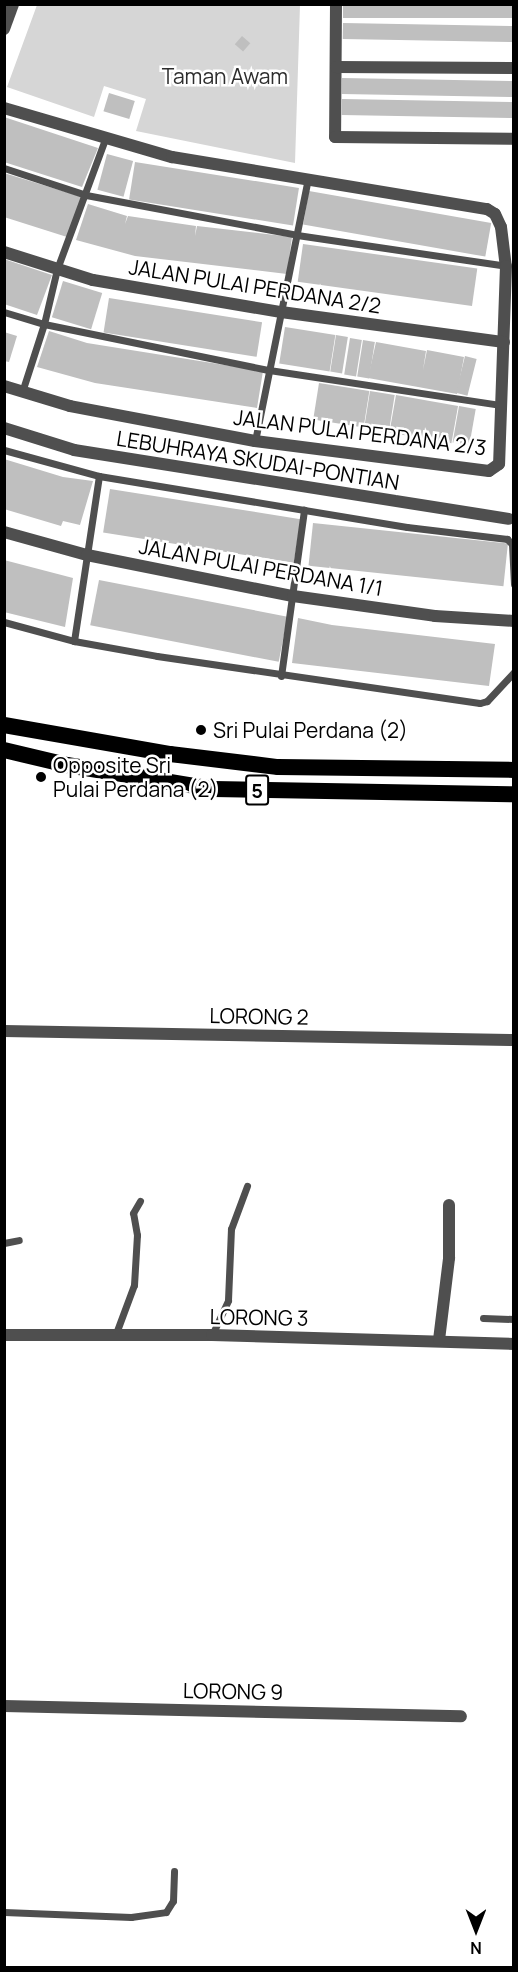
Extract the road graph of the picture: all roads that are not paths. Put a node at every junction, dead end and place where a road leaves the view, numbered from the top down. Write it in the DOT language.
graph roads {
  1 [pos="13,4"];
  2 [pos="336,4"];
  3 [pos="4,29"];
  4 [pos="336,67"];
  5 [pos="513,68"];
  6 [pos="4,108"];
  7 [pos="105,139"];
  8 [pos="513,140"];
  9 [pos="4,168"];
  10 [pos="308,179"];
  11 [pos="86,195"];
  12 [pos="297,235"];
  13 [pos="4,252"];
  14 [pos="506,266"];
  15 [pos="57,268"];
  16 [pos="4,312"];
  17 [pos="281,312"];
  18 [pos="44,324"];
  19 [pos="504,342"];
  20 [pos="269,370"];
  21 [pos="4,386"];
  22 [pos="22,392"];
  23 [pos="501,405"];
  24 [pos="4,428"];
  25 [pos="255,441"];
  26 [pos="4,450"];
  27 [pos="99,476"];
  28 [pos="304,510"];
  29 [pos="509,519"];
  30 [pos="4,532"];
  31 [pos="87,555"];
  32 [pos="513,584"];
  33 [pos="293,596"];
  34 [pos="513,621"];
  35 [pos="4,622"];
  36 [pos="74,641"];
  37 [pos="513,672"];
  38 [pos="281,676"];
  39 [pos="4,725"];
  40 [pos="4,750"];
  41 [pos="513,770"];
  42 [pos="513,794"];
  43 [pos="4,1031"];
  44 [pos="513,1040"];
  45 [pos="247,1186"];
  46 [pos="140,1201"];
  47 [pos="449,1205"];
  48 [pos="19,1240"];
  49 [pos="4,1243"];
  50 [pos="483,1318"];
  51 [pos="513,1319"];
  52 [pos="4,1335"];
  53 [pos="212,1335"];
  54 [pos="115,1336"];
  55 [pos="439,1340"];
  56 [pos="513,1344"];
  57 [pos="4,1706"];
  58 [pos="461,1716"];
  59 [pos="174,1871"];
  60 [pos="4,1912"];
  1 -- 3 [label="street"];
  2 -- 4 [label="street"];
  4 -- 5 [label="street"];
  4 -- 8 [label="street"];
  6 -- 7 [label="street, JALAN PULAI PERDANA 2/3"];
  7 -- 10 [label="street, JALAN PULAI PERDANA 2/3"];
  7 -- 11 [label="lane"];
  9 -- 11 [label="lane"];
  10 -- 12 [label="lane"];
  10 -- 14 [label="street, JALAN PULAI PERDANA 2/3"];
  11 -- 12 [label="lane"];
  11 -- 15 [label="lane"];
  12 -- 14 [label="lane"];
  12 -- 17 [label="lane"];
  13 -- 15 [label="street, JALAN PULAI PERDANA 2/2"];
  14 -- 19 [label="street, JALAN PULAI PERDANA 2/3"];
  15 -- 17 [label="street, JALAN PULAI PERDANA 2/2"];
  15 -- 18 [label="lane"];
  16 -- 18 [label="lane"];
  17 -- 19 [label="street, JALAN PULAI PERDANA 2/2"];
  17 -- 20 [label="lane"];
  18 -- 20 [label="lane"];
  18 -- 22 [label="lane"];
  19 -- 23 [label="street, JALAN PULAI PERDANA 2/3"];
  20 -- 23 [label="lane"];
  20 -- 25 [label="lane"];
  21 -- 22 [label="street, JALAN PULAI PERDANA 2/3"];
  22 -- 25 [label="street, JALAN PULAI PERDANA 2/3"];
  23 -- 25 [label="street, JALAN PULAI PERDANA 2/3"];
  24 -- 29 [label="street, LEBUHRAYA SKUDAI-PONTIAN"];
  26 -- 27 [label="lane"];
  27 -- 28 [label="lane"];
  27 -- 31 [label="lane"];
  28 -- 32 [label="lane"];
  28 -- 33 [label="lane"];
  30 -- 31 [label="street, JALAN PULAI PERDANA 1/1"];
  31 -- 33 [label="street, JALAN PULAI PERDANA 1/1"];
  31 -- 36 [label="lane"];
  33 -- 34 [label="street, JALAN PULAI PERDANA 1/1"];
  33 -- 38 [label="lane"];
  35 -- 36 [label="lane"];
  36 -- 38 [label="lane"];
  37 -- 38 [label="lane"];
  39 -- 41 [label="highway, 5"];
  40 -- 42 [label="highway, 5"];
  43 -- 44 [label="street, LORONG 2"];
  45 -- 53 [label="lane"];
  46 -- 54 [label="lane"];
  47 -- 55 [label="street"];
  48 -- 49 [label="lane"];
  50 -- 51 [label="lane"];
  52 -- 54 [label="street, LORONG 3"];
  53 -- 54 [label="street, LORONG 3"];
  53 -- 55 [label="street, LORONG 3"];
  55 -- 56 [label="street, LORONG 3"];
  57 -- 58 [label="street, LORONG 9"];
  59 -- 60 [label="lane"];
}
